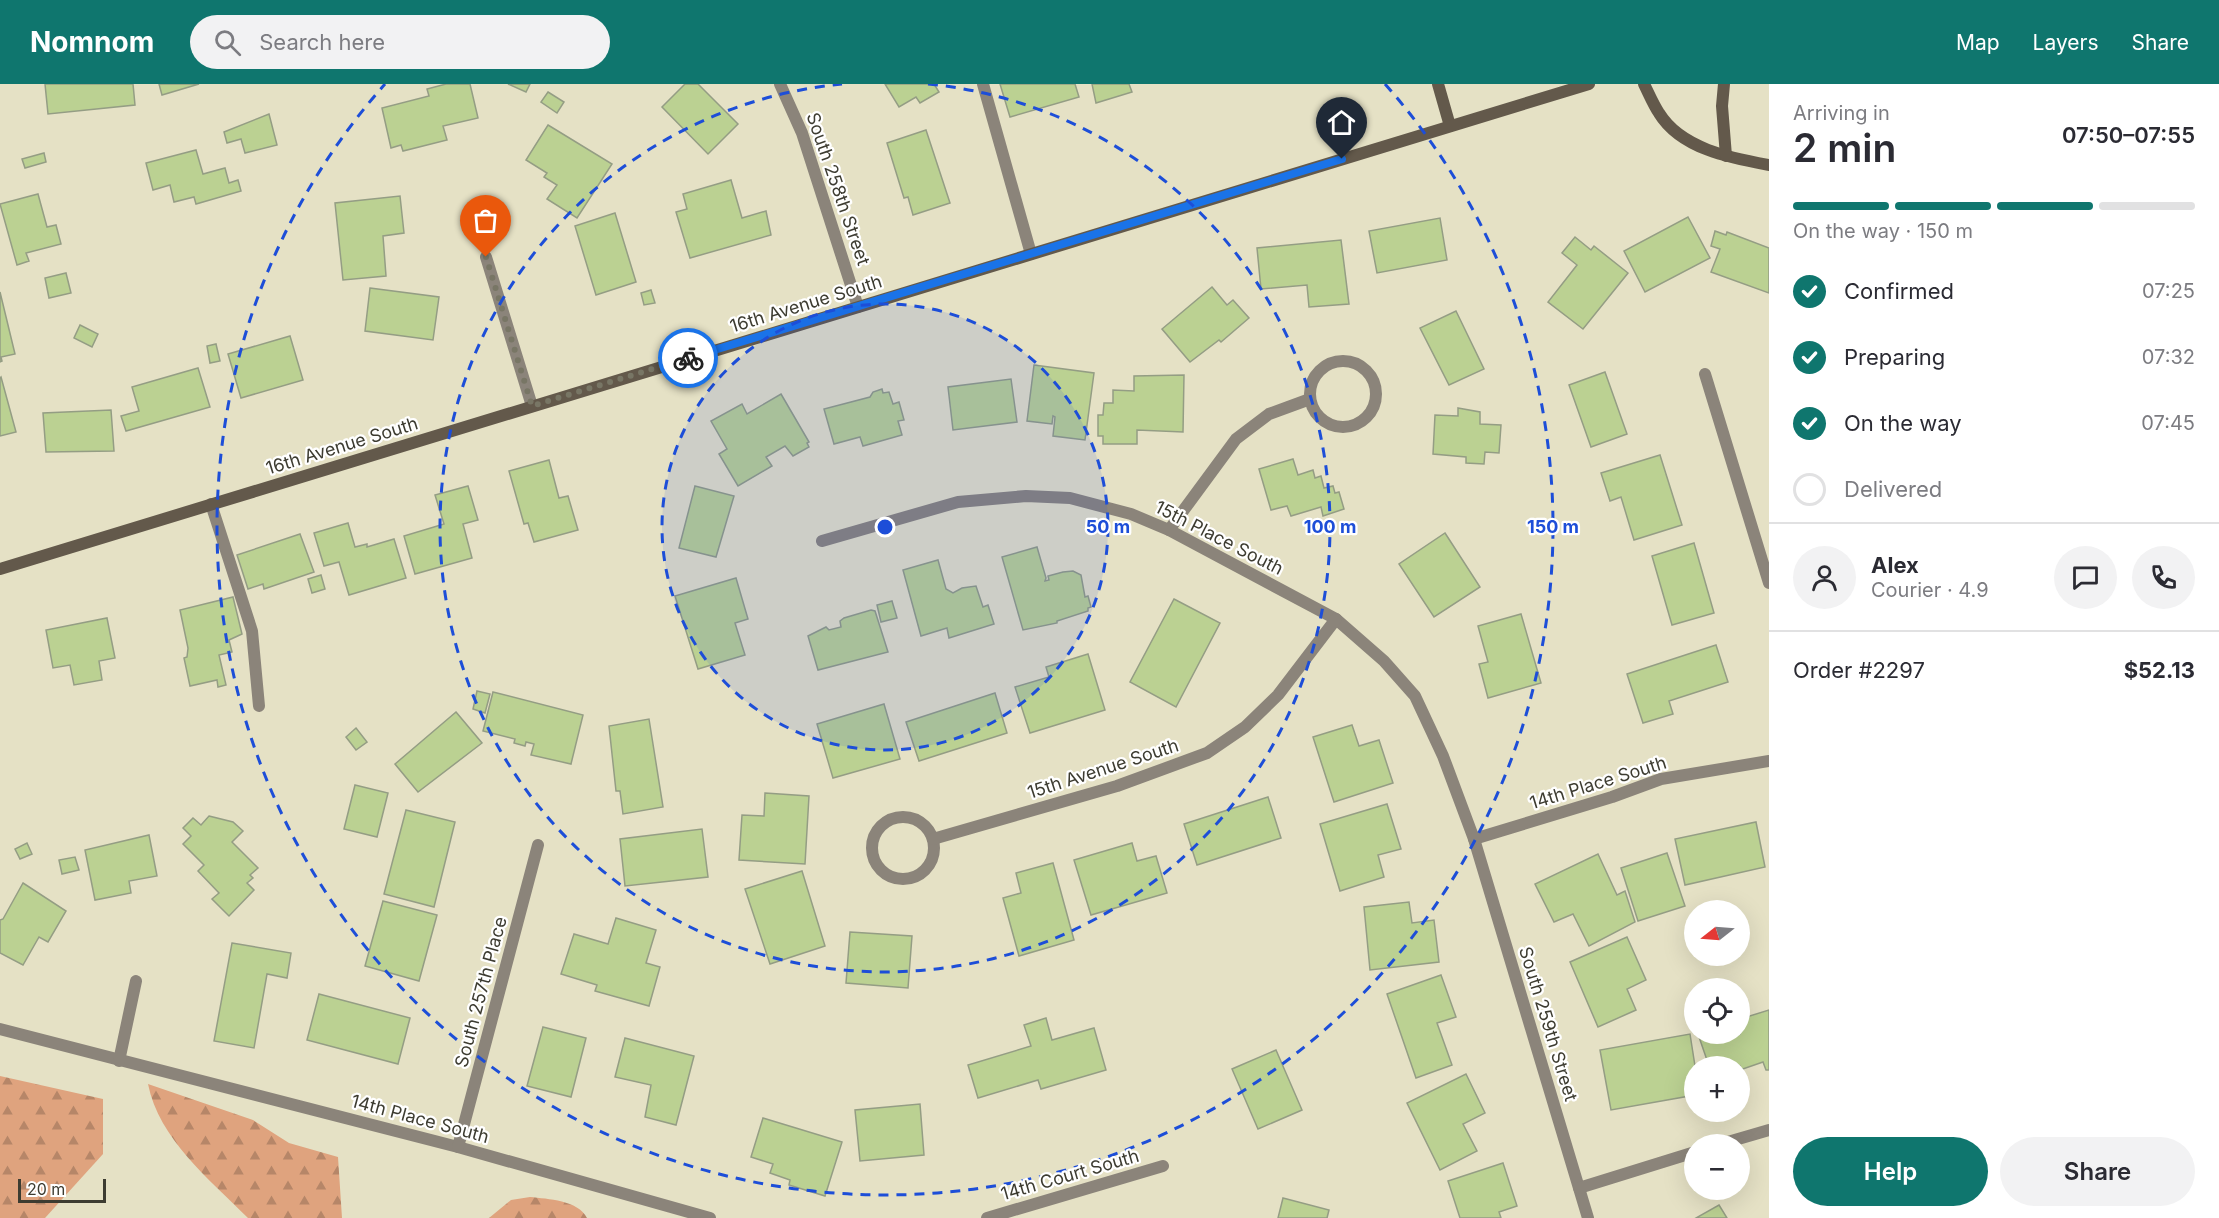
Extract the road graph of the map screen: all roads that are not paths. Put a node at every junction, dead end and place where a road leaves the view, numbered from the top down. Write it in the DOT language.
graph roads {
  1 [pos="780,84"];
  2 [pos="983,84"];
  3 [pos="1438,84"];
  4 [pos="1589,84"];
  5 [pos="1644,84"];
  6 [pos="1724,84"];
  7 [pos="1450,126"];
  8 [pos="1726,156"];
  9 [pos="1769,165"];
  10 [pos="1031,254"];
  11 [pos="486,257"];
  12 [pos="858,307"];
  13 [pos="1706,374"];
  14 [pos="1310,399"];
  15 [pos="532,406"];
  16 [pos="211,504"];
  17 [pos="1169,530"];
  18 [pos="822,541"];
  19 [pos="0,569"];
  20 [pos="1769,583"];
  21 [pos="1336,619"];
  22 [pos="260,706"];
  23 [pos="1769,761"];
  24 [pos="1474,839"];
  25 [pos="933,840"];
  26 [pos="538,845"];
  27 [pos="136,981"];
  28 [pos="0,1029"];
  29 [pos="119,1061"];
  30 [pos="1769,1130"];
  31 [pos="1750,1136"];
  32 [pos="458,1147"];
  33 [pos="1684,1155"];
  34 [pos="1163,1166"];
  35 [pos="1579,1188"];
  36 [pos="710,1218"];
  37 [pos="987,1218"];
  38 [pos="1588,1218"];
  1 -- 12 [label="street, South 258th Street"];
  2 -- 10 [label="street"];
  3 -- 7 [label="main road"];
  4 -- 7 [label="main road, 16th Avenue South"];
  5 -- 8 [label="main road"];
  6 -- 8 [label="main road"];
  7 -- 10 [label="main road, 16th Avenue South"];
  8 -- 9 [label="main road"];
  10 -- 12 [label="main road, 16th Avenue South"];
  11 -- 15 [label="street"];
  12 -- 15 [label="main road, 16th Avenue South"];
  13 -- 20 [label="street"];
  14 -- 14 [label="street"];
  14 -- 17 [label="street"];
  15 -- 16 [label="main road, 16th Avenue South"];
  16 -- 19 [label="main road, 16th Avenue South"];
  16 -- 22 [label="street"];
  17 -- 18 [label="street, 15th Place South"];
  17 -- 21 [label="street, 15th Place South"];
  21 -- 24 [label="street, 15th Place South"];
  21 -- 25 [label="street, 15th Avenue South"];
  23 -- 24 [label="street, 14th Place South"];
  24 -- 35 [label="street, South 259th Street"];
  25 -- 25 [label="street"];
  26 -- 32 [label="street, South 257th Place"];
  27 -- 29 [label="street"];
  28 -- 29 [label="street, 14th Place South"];
  29 -- 32 [label="street, 14th Place South"];
  30 -- 31 [label="street"];
  32 -- 36 [label="street, 14th Place South"];
  33 -- 35 [label="street"];
  34 -- 37 [label="street, 14th Court South"];
  35 -- 38 [label="street, South 259th Street"];
}
